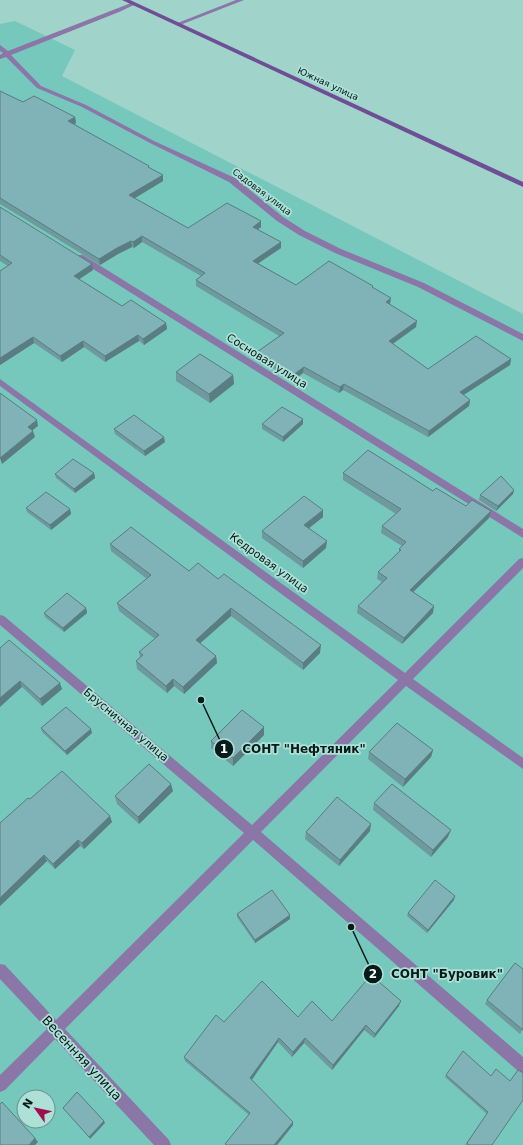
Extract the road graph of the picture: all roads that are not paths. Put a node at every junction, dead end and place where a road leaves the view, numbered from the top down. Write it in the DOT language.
graph roads {
  1 [pos="125,0"];
  2 [pos="242,0"];
  3 [pos="133,4"];
  4 [pos="178,24"];
  5 [pos="0,47"];
  6 [pos="8,54"];
  7 [pos="0,57"];
  8 [pos="523,185"];
  9 [pos="74,253"];
  10 [pos="523,338"];
  11 [pos="0,382"];
  12 [pos="523,534"];
  13 [pos="523,562"];
  14 [pos="0,619"];
  15 [pos="407,681"];
  16 [pos="523,764"];
  17 [pos="252,832"];
  18 [pos="0,970"];
  19 [pos="55,1029"];
  20 [pos="523,1066"];
  21 [pos="0,1085"];
  22 [pos="164,1145"];
  1 -- 3 [label="street, Южная улица"];
  2 -- 4 [label="street"];
  3 -- 4 [label="street, Южная улица"];
  3 -- 6 [label="street"];
  4 -- 8 [label="street, Южная улица"];
  5 -- 6 [label="street, Садовая улица"];
  6 -- 7 [label="street"];
  6 -- 10 [label="street, Садовая улица"];
  9 -- 12 [label="street, Сосновая улица"];
  11 -- 15 [label="street, Кедровая улица"];
  13 -- 15 [label="street"];
  14 -- 17 [label="street, Брусничная улица"];
  15 -- 16 [label="street, Кедровая улица"];
  15 -- 17 [label="street"];
  17 -- 19 [label="street"];
  17 -- 20 [label="street, Брусничная улица"];
  18 -- 19 [label="street, Весенняя улица"];
  19 -- 21 [label="street"];
  19 -- 22 [label="street, Весенняя улица"];
}
